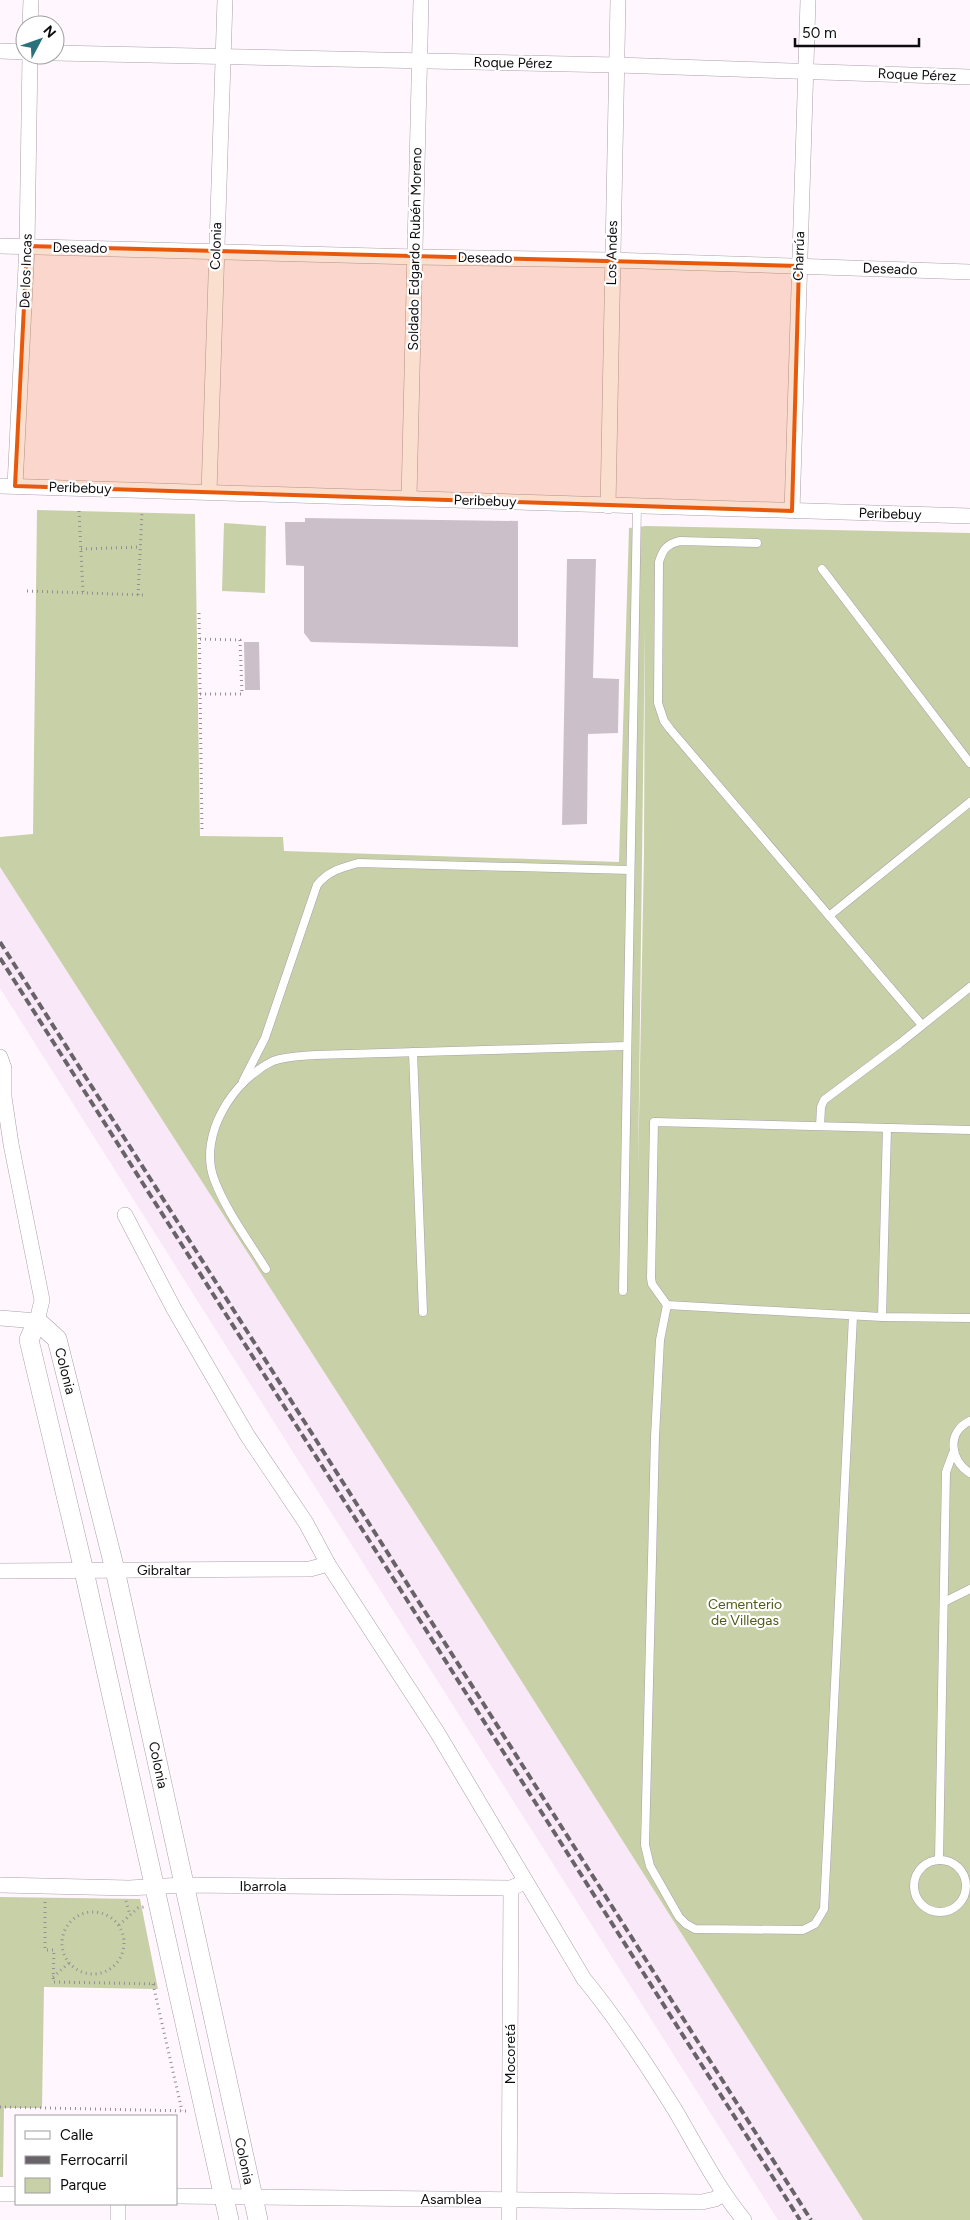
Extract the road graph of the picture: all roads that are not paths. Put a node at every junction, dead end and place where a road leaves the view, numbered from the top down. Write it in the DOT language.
graph roads {
  1 [pos="31,0"];
  2 [pos="225,0"];
  3 [pos="421,0"];
  4 [pos="618,0"];
  5 [pos="808,0"];
  6 [pos="30,15"];
  7 [pos="0,51"];
  8 [pos="15,52"];
  9 [pos="65,53"];
  10 [pos="224,57"];
  11 [pos="420,61"];
  12 [pos="30,65"];
  13 [pos="617,65"];
  14 [pos="806,72"];
  15 [pos="970,77"];
  16 [pos="0,246"];
  17 [pos="27,246"];
  18 [pos="216,251"];
  19 [pos="416,257"];
  20 [pos="611,260"];
  21 [pos="799,266"];
  22 [pos="970,272"];
  23 [pos="8,486"];
  24 [pos="210,492"];
  25 [pos="408,498"];
  26 [pos="608,506"];
  27 [pos="637,506"];
  28 [pos="792,511"];
  29 [pos="970,516"];
  30 [pos="756,543"];
  31 [pos="822,569"];
  32 [pos="970,763"];
  33 [pos="970,802"];
  34 [pos="630,870"];
  35 [pos="830,916"];
  36 [pos="970,987"];
  37 [pos="922,1025"];
  38 [pos="627,1046"];
  39 [pos="414,1052"];
  40 [pos="0,1057"];
  41 [pos="236,1091"];
  42 [pos="820,1126"];
  43 [pos="887,1128"];
  44 [pos="970,1130"];
  45 [pos="5,1135"];
  46 [pos="125,1215"];
  47 [pos="266,1269"];
  48 [pos="623,1291"];
  49 [pos="667,1305"];
  50 [pos="423,1312"];
  51 [pos="853,1316"];
  52 [pos="882,1317"];
  53 [pos="0,1318"];
  54 [pos="970,1318"];
  55 [pos="37,1320"];
  56 [pos="970,1421"];
  57 [pos="953,1453"];
  58 [pos="970,1473"];
  59 [pos="328,1564"];
  60 [pos="115,1570"];
  61 [pos="0,1571"];
  62 [pos="84,1571"];
  63 [pos="970,1589"];
  64 [pos="944,1602"];
  65 [pos="939,1860"];
  66 [pos="0,1885"];
  67 [pos="184,1885"];
  68 [pos="518,1885"];
  69 [pos="154,1887"];
  70 [pos="724,2193"];
  71 [pos="0,2194"];
  72 [pos="15,2194"];
  73 [pos="178,2196"];
  74 [pos="224,2197"];
  75 [pos="252,2198"];
  76 [pos="510,2199"];
  77 [pos="118,2205"];
  78 [pos="118,2220"];
  79 [pos="229,2220"];
  80 [pos="258,2220"];
  81 [pos="510,2220"];
  82 [pos="744,2220"];
  1 -- 6 [label="street"];
  2 -- 10 [label="street, Colonia"];
  3 -- 11 [label="street, Soldado Edgardo Rubén Moreno"];
  4 -- 13 [label="street, Los Andes"];
  5 -- 14 [label="street, Charrúa"];
  7 -- 8 [label="street"];
  9 -- 10 [label="street, Roque Pérez"];
  10 -- 11 [label="street, Roque Pérez"];
  10 -- 18 [label="street, Colonia"];
  11 -- 13 [label="street, Roque Pérez"];
  11 -- 19 [label="street, Soldado Edgardo Rubén Moreno"];
  12 -- 17 [label="street, De los Incas"];
  13 -- 14 [label="street, Roque Pérez"];
  13 -- 20 [label="street, Los Andes"];
  14 -- 15 [label="street, Roque Pérez"];
  14 -- 21 [label="street, Charrúa"];
  16 -- 17 [label="street, Deseado"];
  17 -- 18 [label="street, Deseado"];
  17 -- 23 [label="street, De los Incas"];
  18 -- 19 [label="street, Deseado"];
  18 -- 24 [label="street, Colonia"];
  19 -- 20 [label="street, Deseado"];
  19 -- 25 [label="street, Soldado Edgardo Rubén Moreno"];
  20 -- 21 [label="street, Deseado"];
  20 -- 26 [label="street, Los Andes"];
  21 -- 22 [label="street, Deseado"];
  21 -- 28 [label="street, Charrúa"];
  23 -- 24 [label="street, Peribebuy"];
  24 -- 25 [label="street, Peribebuy"];
  25 -- 26 [label="street, Peribebuy"];
  26 -- 27 [label="street, Peribebuy"];
  27 -- 28 [label="street, Peribebuy"];
  27 -- 34 [label="lane"];
  28 -- 29 [label="street, Peribebuy"];
  30 -- 35 [label="lane"];
  31 -- 32 [label="lane"];
  33 -- 35 [label="lane"];
  34 -- 38 [label="lane"];
  34 -- 41 [label="lane"];
  35 -- 37 [label="lane"];
  36 -- 37 [label="lane"];
  37 -- 42 [label="lane"];
  38 -- 39 [label="lane"];
  38 -- 48 [label="lane"];
  39 -- 41 [label="lane"];
  39 -- 50 [label="lane"];
  40 -- 45 [label="street, Colonia"];
  41 -- 47 [label="lane"];
  42 -- 43 [label="lane"];
  42 -- 49 [label="lane"];
  43 -- 44 [label="lane"];
  43 -- 52 [label="lane"];
  45 -- 55 [label="street, Colonia"];
  46 -- 59 [label="street"];
  49 -- 51 [label="lane"];
  49 -- 51 [label="lane"];
  51 -- 52 [label="lane"];
  52 -- 54 [label="lane"];
  53 -- 55 [label="street"];
  55 -- 60 [label="street, Colonia"];
  55 -- 62 [label="street, Colonia"];
  56 -- 57 [label="lane"];
  57 -- 58 [label="lane"];
  57 -- 64 [label="lane"];
  59 -- 60 [label="street, Gibraltar"];
  59 -- 68 [label="street"];
  60 -- 62 [label="street, Gibraltar"];
  60 -- 67 [label="street, Colonia"];
  61 -- 62 [label="street, Gibraltar"];
  62 -- 69 [label="street, Colonia"];
  63 -- 64 [label="lane"];
  64 -- 65 [label="lane"];
  65 -- 65 [label="lane"];
  66 -- 69 [label="street, Ibarrola"];
  67 -- 68 [label="street, Ibarrola"];
  67 -- 69 [label="street, Ibarrola"];
  67 -- 75 [label="street, Colonia"];
  68 -- 70 [label="street"];
  68 -- 76 [label="street, Mocoretá"];
  69 -- 74 [label="street, Colonia"];
  70 -- 76 [label="street, Asamblea"];
  70 -- 82 [label="street"];
  71 -- 72 [label="street"];
  73 -- 74 [label="street, Asamblea"];
  74 -- 75 [label="street, Asamblea"];
  74 -- 79 [label="street, Colonia"];
  75 -- 76 [label="street, Asamblea"];
  75 -- 80 [label="street, Colonia"];
  76 -- 81 [label="street, Mocoretá"];
  77 -- 78 [label="street"];
}
